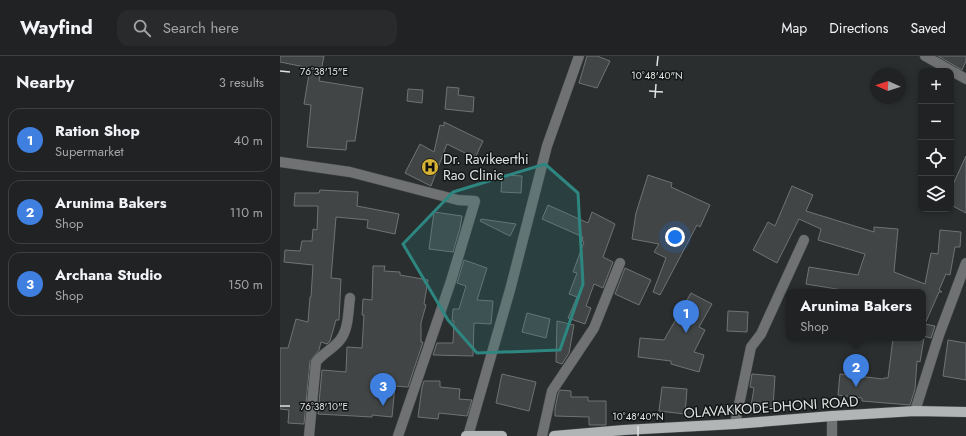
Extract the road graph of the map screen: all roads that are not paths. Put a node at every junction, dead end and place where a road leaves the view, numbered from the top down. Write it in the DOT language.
graph roads {
  1 [pos="579,56"];
  2 [pos="925,56"];
  3 [pos="966,79"];
  4 [pos="280,162"];
  5 [pos="804,240"];
  6 [pos="620,263"];
  7 [pos="966,263"];
  8 [pos="350,298"];
  9 [pos="915,411"];
  10 [pos="966,412"];
  11 [pos="832,416"];
  12 [pos="735,424"];
  13 [pos="309,436"];
  14 [pos="398,436"];
  15 [pos="467,436"];
  16 [pos="502,436"];
  17 [pos="542,436"];
  18 [pos="554,436"];
  19 [pos="832,436"];
  1 -- 15 [label="street"];
  2 -- 3 [label="street"];
  4 -- 14 [label="street"];
  5 -- 12 [label="street"];
  6 -- 17 [label="street"];
  7 -- 9 [label="street"];
  8 -- 13 [label="street"];
  9 -- 10 [label="main road, OLAVAKKODE-DHONI ROAD"];
  9 -- 11 [label="main road, OLAVAKKODE-DHONI ROAD"];
  11 -- 12 [label="main road, OLAVAKKODE-DHONI ROAD"];
  11 -- 19 [label="street"];
  12 -- 18 [label="main road, OLAVAKKODE-DHONI ROAD"];
  15 -- 16 [label="main road"];
}
